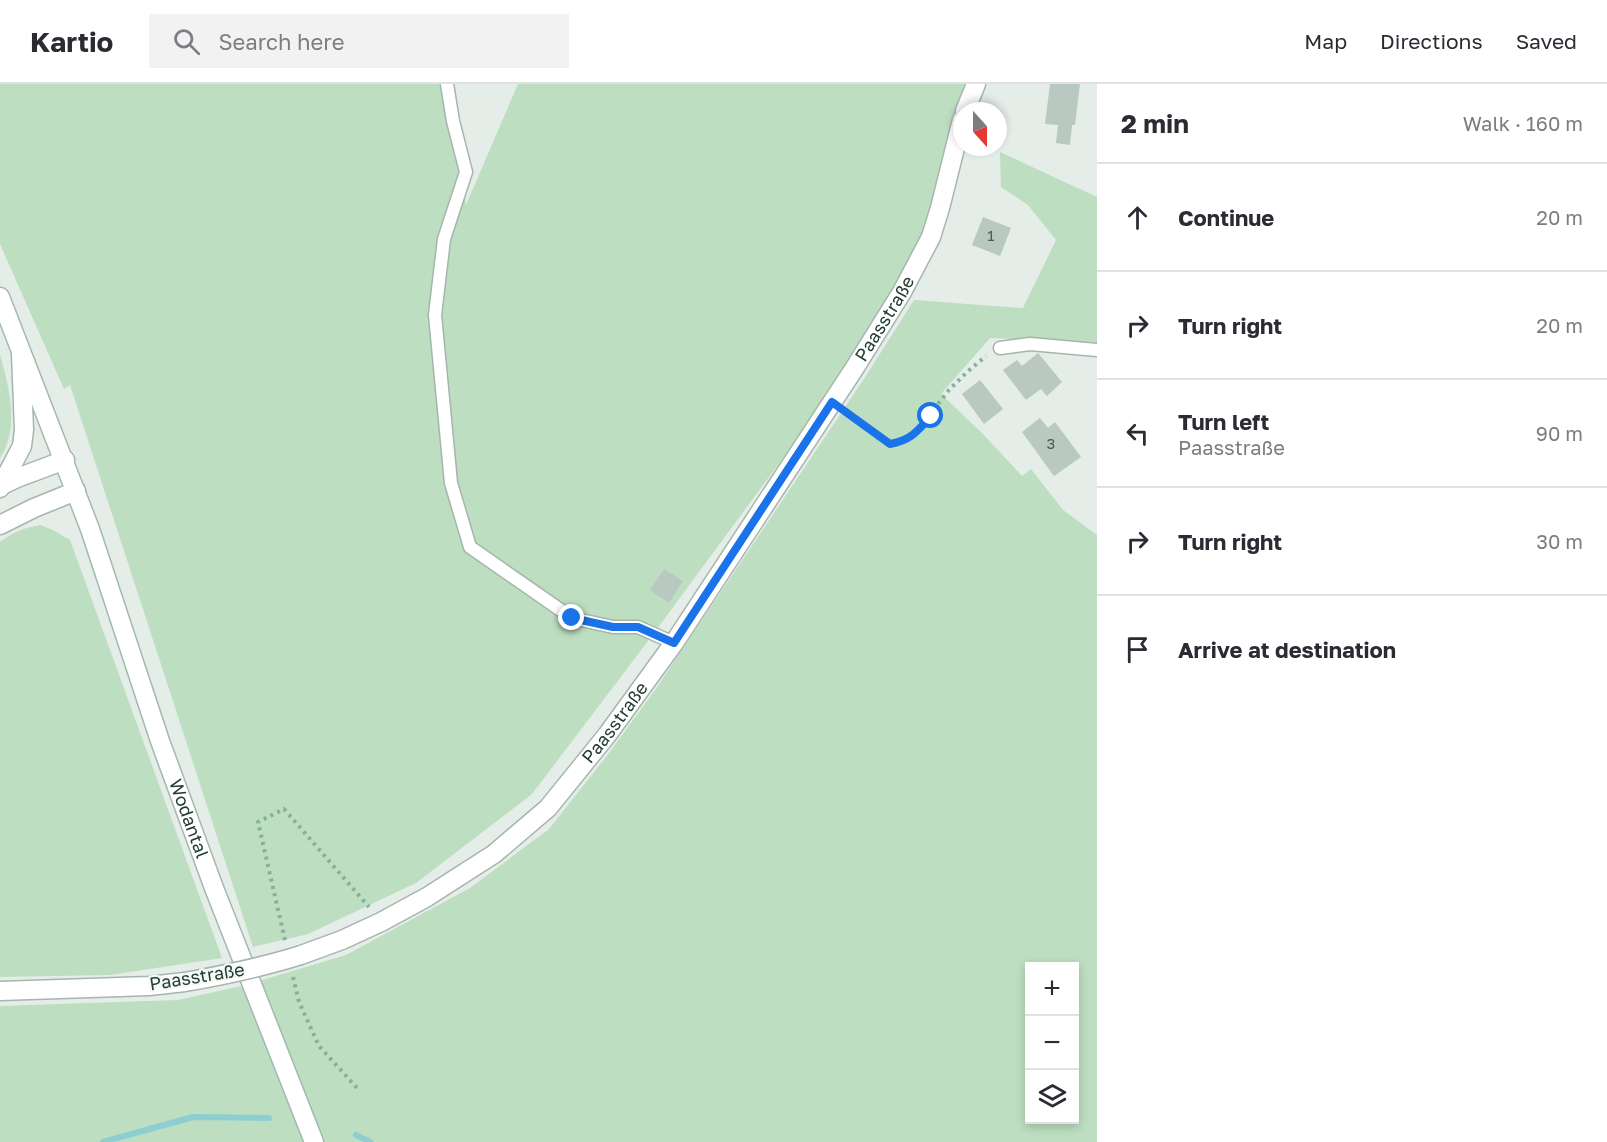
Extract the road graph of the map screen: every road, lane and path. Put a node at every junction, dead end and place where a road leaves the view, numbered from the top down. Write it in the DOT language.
graph roads {
  1 [pos="447,84"];
  2 [pos="976,84"];
  3 [pos="968,102"];
  4 [pos="953,156"];
  5 [pos="0,297"];
  6 [pos="20,348"];
  7 [pos="1000,348"];
  8 [pos="1097,350"];
  9 [pos="832,402"];
  10 [pos="65,460"];
  11 [pos="1,487"];
  12 [pos="76,491"];
  13 [pos="0,525"];
  14 [pos="674,643"];
  15 [pos="381,922"];
  16 [pos="285,943"];
  17 [pos="296,961"];
  18 [pos="0,991"];
  19 [pos="357,1088"];
  20 [pos="314,1142"];
  1 -- 14 [label="lane"];
  2 -- 3 [label="street"];
  4 -- 9 [label="street, Paasstraße"];
  5 -- 6 [label="street, Wodantal"];
  6 -- 10 [label="street, Wodantal"];
  6 -- 11 [label="street, Wodantal"];
  7 -- 8 [label="lane"];
  7 -- 9 [label="path"];
  9 -- 14 [label="street, Paasstraße"];
  10 -- 11 [label="street, Wodantal"];
  10 -- 12 [label="street, Wodantal"];
  12 -- 13 [label="street"];
  12 -- 20 [label="street, Wodantal"];
  14 -- 15 [label="street, Paasstraße"];
  15 -- 16 [label="path"];
  15 -- 17 [label="street, Paasstraße"];
  17 -- 18 [label="street, Paasstraße, bridge"];
  17 -- 19 [label="path"];
}
